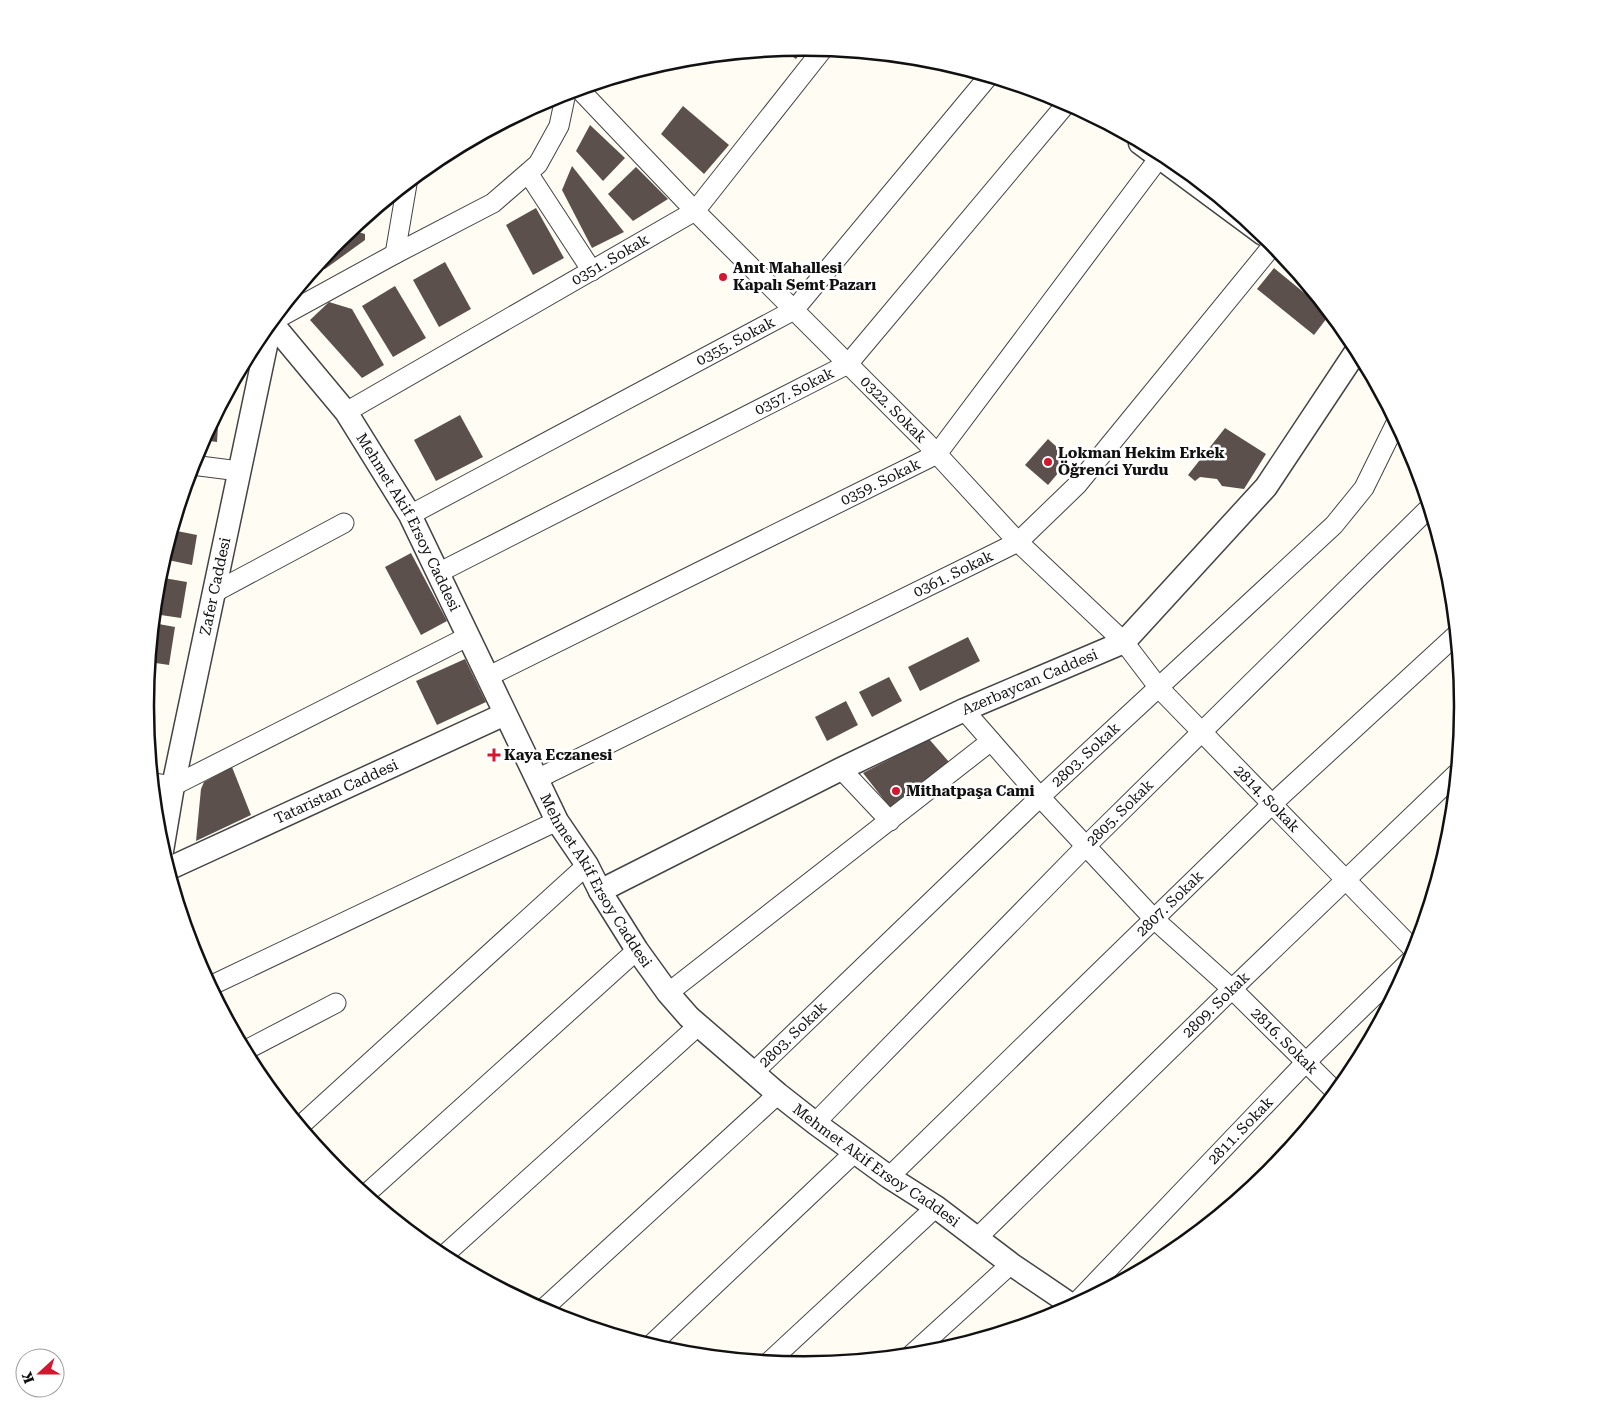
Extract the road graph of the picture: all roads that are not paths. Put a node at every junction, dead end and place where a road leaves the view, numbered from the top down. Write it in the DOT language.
graph roads {
  1 [pos="817,57"];
  2 [pos="984,82"];
  3 [pos="585,95"];
  4 [pos="564,103"];
  5 [pos="1061,109"];
  6 [pos="1157,161"];
  7 [pos="528,173"];
  8 [pos="405,193"];
  9 [pos="695,211"];
  10 [pos="1268,251"];
  11 [pos="395,254"];
  12 [pos="592,270"];
  13 [pos="794,310"];
  14 [pos="286,314"];
  15 [pos="276,328"];
  16 [pos="267,339"];
  17 [pos="1352,357"];
  18 [pos="848,364"];
  19 [pos="346,412"];
  20 [pos="1392,430"];
  21 [pos="937,454"];
  22 [pos="200,466"];
  23 [pos="239,471"];
  24 [pos="1425,512"];
  25 [pos="410,515"];
  26 [pos="344,524"];
  27 [pos="1018,542"];
  28 [pos="438,574"];
  29 [pos="215,592"];
  30 [pos="469,636"];
  31 [pos="1451,640"];
  32 [pos="1124,642"];
  33 [pos="488,677"];
  34 [pos="1159,688"];
  35 [pos="964,710"];
  36 [pos="505,714"];
  37 [pos="1203,733"];
  38 [pos="991,741"];
  39 [pos="841,769"];
  40 [pos="536,779"];
  41 [pos="1450,780"];
  42 [pos="163,784"];
  43 [pos="1040,797"];
  44 [pos="1272,804"];
  45 [pos="163,812"];
  46 [pos="557,821"];
  47 [pos="890,821"];
  48 [pos="1086,846"];
  49 [pos="587,865"];
  50 [pos="174,866"];
  51 [pos="1346,879"];
  52 [pos="600,891"];
  53 [pos="1154,919"];
  54 [pos="1409,944"];
  55 [pos="637,950"];
  56 [pos="1396,975"];
  57 [pos="216,983"];
  58 [pos="1232,989"];
  59 [pos="668,993"];
  60 [pos="336,1003"];
  61 [pos="699,1025"];
  62 [pos="251,1048"];
  63 [pos="1306,1062"];
  64 [pos="754,1072"];
  65 [pos="1331,1087"];
  66 [pos="778,1094"];
  67 [pos="304,1122"];
  68 [pos="815,1123"];
  69 [pos="855,1152"];
  70 [pos="888,1178"];
  71 [pos="370,1190"];
  72 [pos="936,1207"];
  73 [pos="977,1238"];
  74 [pos="449,1251"];
  75 [pos="1011,1264"];
  76 [pos="1084,1293"];
  77 [pos="1066,1302"];
  78 [pos="548,1304"];
  79 [pos="657,1340"];
  80 [pos="921,1346"];
  81 [pos="775,1356"];
  1 -- 9 [label="street, 0351. Sokak"];
  2 -- 13 [label="street, 0355. Sokak"];
  3 -- 9 [label="street, 0322. Sokak"];
  4 -- 7 [label="street"];
  5 -- 18 [label="street, 0357. Sokak"];
  6 -- 21 [label="street, 0359. Sokak"];
  7 -- 11 [label="street"];
  7 -- 12 [label="street"];
  8 -- 11 [label="street"];
  9 -- 12 [label="street, 0351. Sokak"];
  9 -- 13 [label="street, 0322. Sokak"];
  10 -- 27 [label="street, 0361. Sokak"];
  11 -- 14 [label="street"];
  12 -- 19 [label="street, 0351. Sokak"];
  13 -- 18 [label="street, 0322. Sokak"];
  13 -- 25 [label="street, 0355. Sokak"];
  15 -- 19 [label="street, Mehmet Akif Ersoy Caddesi"];
  16 -- 23 [label="street, Zafer Caddesi"];
  17 -- 32 [label="street, Azerbaycan Caddesi"];
  18 -- 21 [label="street, 0322. Sokak"];
  18 -- 28 [label="street, 0357. Sokak"];
  19 -- 25 [label="street, Mehmet Akif Ersoy Caddesi"];
  20 -- 34 [label="street, 2803. Sokak"];
  21 -- 27 [label="street, 0322. Sokak"];
  21 -- 33 [label="street, 0359. Sokak"];
  22 -- 23 [label="street"];
  23 -- 29 [label="street, Zafer Caddesi"];
  24 -- 37 [label="street, 2805. Sokak"];
  25 -- 28 [label="street, Mehmet Akif Ersoy Caddesi"];
  26 -- 29 [label="street"];
  27 -- 32 [label="street, 0322. Sokak"];
  27 -- 40 [label="street, 0361. Sokak"];
  28 -- 30 [label="street, Mehmet Akif Ersoy Caddesi"];
  29 -- 42 [label="street, Zafer Caddesi"];
  30 -- 33 [label="street, Mehmet Akif Ersoy Caddesi"];
  30 -- 42 [label="street"];
  31 -- 44 [label="street, 2807. Sokak"];
  32 -- 34 [label="street, 2814. Sokak"];
  32 -- 35 [label="street, Azerbaycan Caddesi"];
  33 -- 36 [label="street, Mehmet Akif Ersoy Caddesi"];
  34 -- 37 [label="street, 2814. Sokak"];
  34 -- 43 [label="street, 2803. Sokak"];
  35 -- 38 [label="street, 2816. Sokak"];
  35 -- 39 [label="street, Azerbaycan Caddesi"];
  36 -- 40 [label="street, Mehmet Akif Ersoy Caddesi"];
  36 -- 50 [label="street, Tataristan Caddesi"];
  37 -- 44 [label="street, 2814. Sokak"];
  37 -- 48 [label="street, 2805. Sokak"];
  38 -- 43 [label="street, 2816. Sokak"];
  38 -- 47 [label="street"];
  39 -- 47 [label="street"];
  39 -- 52 [label="street, Azerbaycan Caddesi"];
  40 -- 46 [label="street, Mehmet Akif Ersoy Caddesi"];
  41 -- 51 [label="street, 2809. Sokak"];
  42 -- 45 [label="street, Zafer Caddesi"];
  43 -- 48 [label="street, 2816. Sokak"];
  43 -- 64 [label="street, 2803. Sokak"];
  44 -- 51 [label="street, 2814. Sokak"];
  44 -- 53 [label="street, 2807. Sokak"];
  46 -- 49 [label="street, Mehmet Akif Ersoy Caddesi"];
  46 -- 57 [label="street"];
  47 -- 59 [label="street"];
  48 -- 53 [label="street, 2816. Sokak"];
  48 -- 68 [label="street, 2805. Sokak"];
  49 -- 52 [label="street, Mehmet Akif Ersoy Caddesi"];
  49 -- 67 [label="street"];
  51 -- 54 [label="street, 2814. Sokak"];
  51 -- 58 [label="street, 2809. Sokak"];
  52 -- 55 [label="street, Mehmet Akif Ersoy Caddesi"];
  53 -- 58 [label="street, 2816. Sokak"];
  53 -- 70 [label="street, 2807. Sokak"];
  55 -- 59 [label="street, Mehmet Akif Ersoy Caddesi"];
  55 -- 71 [label="street"];
  56 -- 63 [label="street, 2811. Sokak"];
  58 -- 63 [label="street, 2816. Sokak"];
  58 -- 73 [label="street, 2809. Sokak"];
  59 -- 61 [label="street, Mehmet Akif Ersoy Caddesi"];
  60 -- 62 [label="street"];
  61 -- 64 [label="street, Mehmet Akif Ersoy Caddesi"];
  61 -- 74 [label="street"];
  63 -- 65 [label="street, 2816. Sokak"];
  63 -- 76 [label="street, 2811. Sokak"];
  64 -- 66 [label="street, Mehmet Akif Ersoy Caddesi"];
  66 -- 68 [label="street, Mehmet Akif Ersoy Caddesi"];
  66 -- 78 [label="street"];
  68 -- 69 [label="street, Mehmet Akif Ersoy Caddesi"];
  69 -- 70 [label="street, Mehmet Akif Ersoy Caddesi"];
  69 -- 79 [label="street"];
  70 -- 72 [label="street, Mehmet Akif Ersoy Caddesi"];
  72 -- 73 [label="street, Mehmet Akif Ersoy Caddesi"];
  72 -- 81 [label="street"];
  73 -- 75 [label="street, Mehmet Akif Ersoy Caddesi"];
  75 -- 77 [label="street, Mehmet Akif Ersoy Caddesi"];
  75 -- 80 [label="street"];
}
